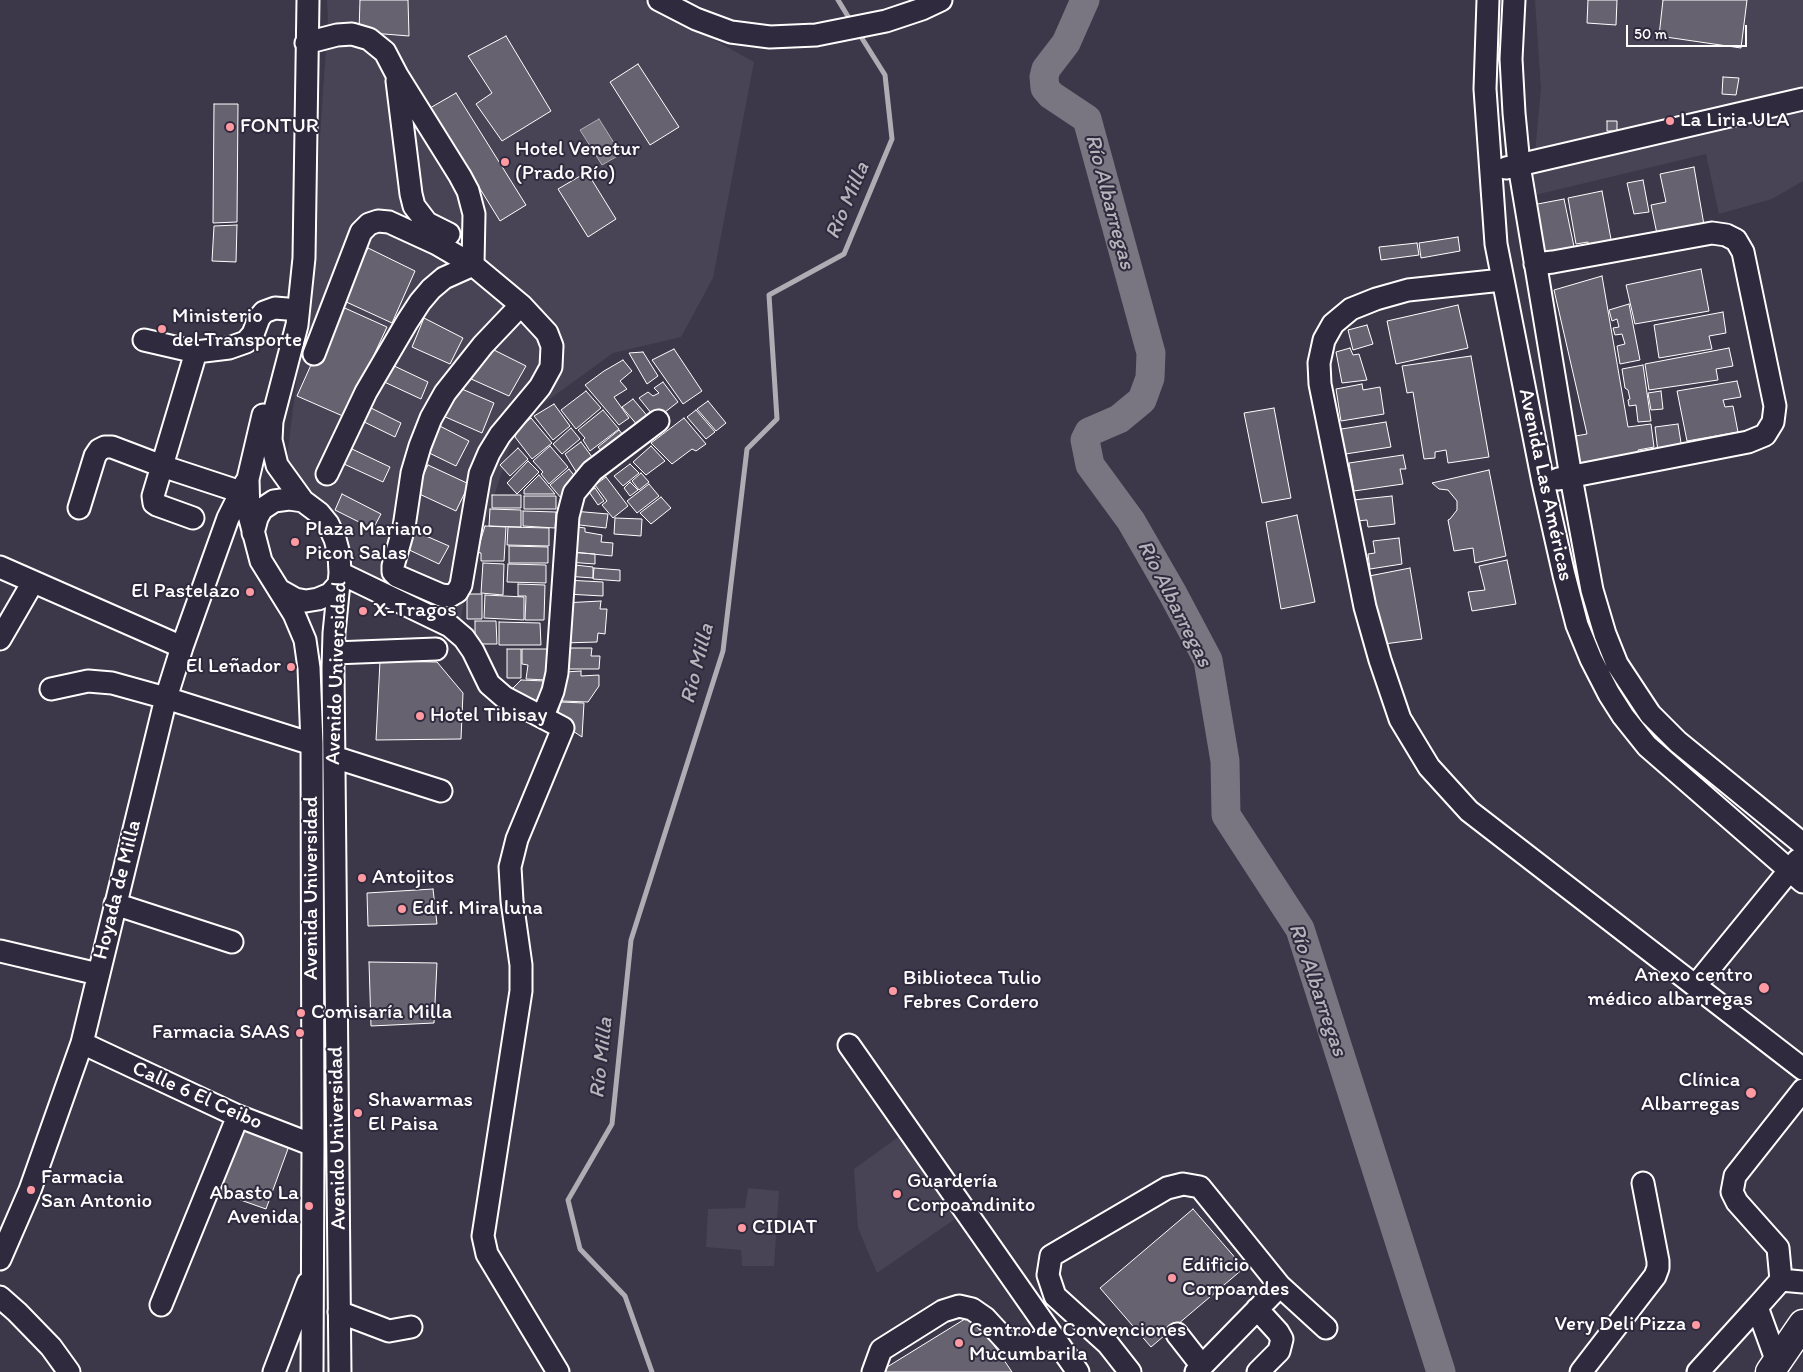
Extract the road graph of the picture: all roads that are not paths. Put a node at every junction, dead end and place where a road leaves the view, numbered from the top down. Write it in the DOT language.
graph roads {
  1 [pos="294,0"];
  2 [pos="308,0"];
  3 [pos="659,0"];
  4 [pos="941,0"];
  5 [pos="1488,0"];
  6 [pos="1514,0"];
  7 [pos="306,43"];
  8 [pos="397,75"];
  9 [pos="1803,99"];
  10 [pos="1519,165"];
  11 [pos="1491,172"];
  12 [pos="474,214"];
  13 [pos="443,239"];
  14 [pos="1535,264"];
  15 [pos="473,265"];
  16 [pos="1502,280"];
  17 [pos="521,305"];
  18 [pos="287,310"];
  19 [pos="144,340"];
  20 [pos="196,352"];
  21 [pos="314,354"];
  22 [pos="658,420"];
  23 [pos="162,466"];
  24 [pos="327,474"];
  25 [pos="1571,477"];
  26 [pos="1543,482"];
  27 [pos="245,485"];
  28 [pos="303,501"];
  29 [pos="80,508"];
  30 [pos="193,518"];
  31 [pos="253,533"];
  32 [pos="0,567"];
  33 [pos="339,579"];
  34 [pos="33,582"];
  35 [pos="279,590"];
  36 [pos="0,639"];
  37 [pos="182,647"];
  38 [pos="436,649"];
  39 [pos="334,653"];
  40 [pos="51,688"];
  41 [pos="166,698"];
  42 [pos="543,716"];
  43 [pos="312,744"];
  44 [pos="334,757"];
  45 [pos="441,791"];
  46 [pos="1803,844"];
  47 [pos="1803,854"];
  48 [pos="1796,876"];
  49 [pos="115,904"];
  50 [pos="232,942"];
  51 [pos="0,951"];
  52 [pos="98,974"];
  53 [pos="1696,985"];
  54 [pos="82,1044"];
  55 [pos="849,1045"];
  56 [pos="1803,1069"];
  57 [pos="1803,1090"];
  58 [pos="238,1116"];
  59 [pos="313,1145"];
  60 [pos="1643,1183"];
  61 [pos="0,1259"];
  62 [pos="313,1269"];
  63 [pos="1781,1280"];
  64 [pos="1803,1282"];
  65 [pos="1280,1286"];
  66 [pos="0,1297"];
  67 [pos="161,1305"];
  68 [pos="1757,1307"];
  69 [pos="1257,1309"];
  70 [pos="339,1312"];
  71 [pos="1803,1324"];
  72 [pos="412,1327"];
  73 [pos="1326,1328"];
  74 [pos="1177,1334"];
  75 [pos="1053,1337"];
  76 [pos="1803,1351"];
  77 [pos="1199,1369"];
  78 [pos="1777,1369"];
  79 [pos="69,1372"];
  80 [pos="274,1372"];
  81 [pos="312,1372"];
  82 [pos="340,1372"];
  83 [pos="558,1372"];
  84 [pos="873,1372"];
  85 [pos="1078,1372"];
  86 [pos="1130,1372"];
  87 [pos="1258,1372"];
  88 [pos="1580,1372"];
  89 [pos="1698,1372"];
  1 -- 18 [label="street"];
  2 -- 7 [label="street, Avenido Universidad"];
  3 -- 4 [label="street"];
  5 -- 11 [label="street, Avenida Las Américas"];
  6 -- 10 [label="street, Avenida Las Américas"];
  7 -- 8 [label="street"];
  7 -- 28 [label="street, Avenido Universidad"];
  8 -- 12 [label="street"];
  8 -- 13 [label="street"];
  9 -- 10 [label="street"];
  10 -- 11 [label="street"];
  10 -- 14 [label="street, Avenida Las Américas"];
  11 -- 16 [label="street, Avenida Las Américas"];
  12 -- 13 [label="street"];
  12 -- 15 [label="street"];
  13 -- 15 [label="street"];
  13 -- 21 [label="street"];
  14 -- 25 [label="street, Avenida Las Américas"];
  14 -- 25 [label="street"];
  15 -- 17 [label="street"];
  15 -- 24 [label="street"];
  16 -- 26 [label="street, Avenida Las Américas"];
  16 -- 53 [label="street"];
  17 -- 17 [label="street"];
  18 -- 20 [label="street"];
  18 -- 27 [label="street"];
  19 -- 20 [label="street"];
  20 -- 23 [label="street"];
  22 -- 42 [label="street"];
  23 -- 27 [label="street"];
  23 -- 29 [label="street"];
  23 -- 30 [label="street"];
  25 -- 26 [label="street"];
  25 -- 46 [label="street, Avenida Las Américas"];
  26 -- 48 [label="street, Avenida Las Américas"];
  27 -- 31 [label="street"];
  27 -- 37 [label="street, Hoyada de Milla"];
  28 -- 31 [label="street"];
  28 -- 33 [label="street, Avenido Universidad"];
  31 -- 35 [label="street"];
  32 -- 34 [label="street"];
  33 -- 35 [label="street"];
  33 -- 39 [label="street, Avenido Universidad"];
  33 -- 42 [label="street"];
  34 -- 36 [label="street"];
  34 -- 37 [label="street"];
  35 -- 43 [label="street, Avenida Universidad"];
  37 -- 41 [label="street, Hoyada de Milla"];
  38 -- 39 [label="street"];
  39 -- 44 [label="street, Avenido Universidad"];
  40 -- 41 [label="street"];
  41 -- 43 [label="street"];
  41 -- 49 [label="street, Hoyada de Milla"];
  42 -- 83 [label="street"];
  43 -- 59 [label="street, Avenida Universidad"];
  44 -- 45 [label="street"];
  44 -- 70 [label="street, Avenido Universidad"];
  47 -- 48 [label="street"];
  48 -- 53 [label="street"];
  49 -- 50 [label="street"];
  49 -- 52 [label="street, Hoyada de Milla"];
  51 -- 52 [label="street"];
  52 -- 54 [label="street, Hoyada de Milla"];
  53 -- 56 [label="street"];
  54 -- 58 [label="street, Calle 6 El Ceibo"];
  54 -- 61 [label="street, Hoyada de Milla"];
  55 -- 75 [label="street"];
  57 -- 63 [label="street"];
  58 -- 59 [label="street, Calle 6 El Ceibo"];
  58 -- 67 [label="street"];
  59 -- 62 [label="street, Avenida Universidad"];
  60 -- 88 [label="street"];
  62 -- 80 [label="street"];
  62 -- 81 [label="street, Avenida Universidad"];
  63 -- 64 [label="street"];
  63 -- 68 [label="street"];
  65 -- 69 [label="street"];
  65 -- 73 [label="street"];
  65 -- 86 [label="street"];
  66 -- 79 [label="street"];
  68 -- 78 [label="street"];
  68 -- 89 [label="street"];
  69 -- 77 [label="street"];
  69 -- 87 [label="street"];
  70 -- 72 [label="street"];
  70 -- 82 [label="street, Avenido Universidad"];
  71 -- 78 [label="highway"];
  74 -- 77 [label="street"];
  75 -- 84 [label="street"];
  75 -- 85 [label="street"];
  76 -- 78 [label="highway"];
}
